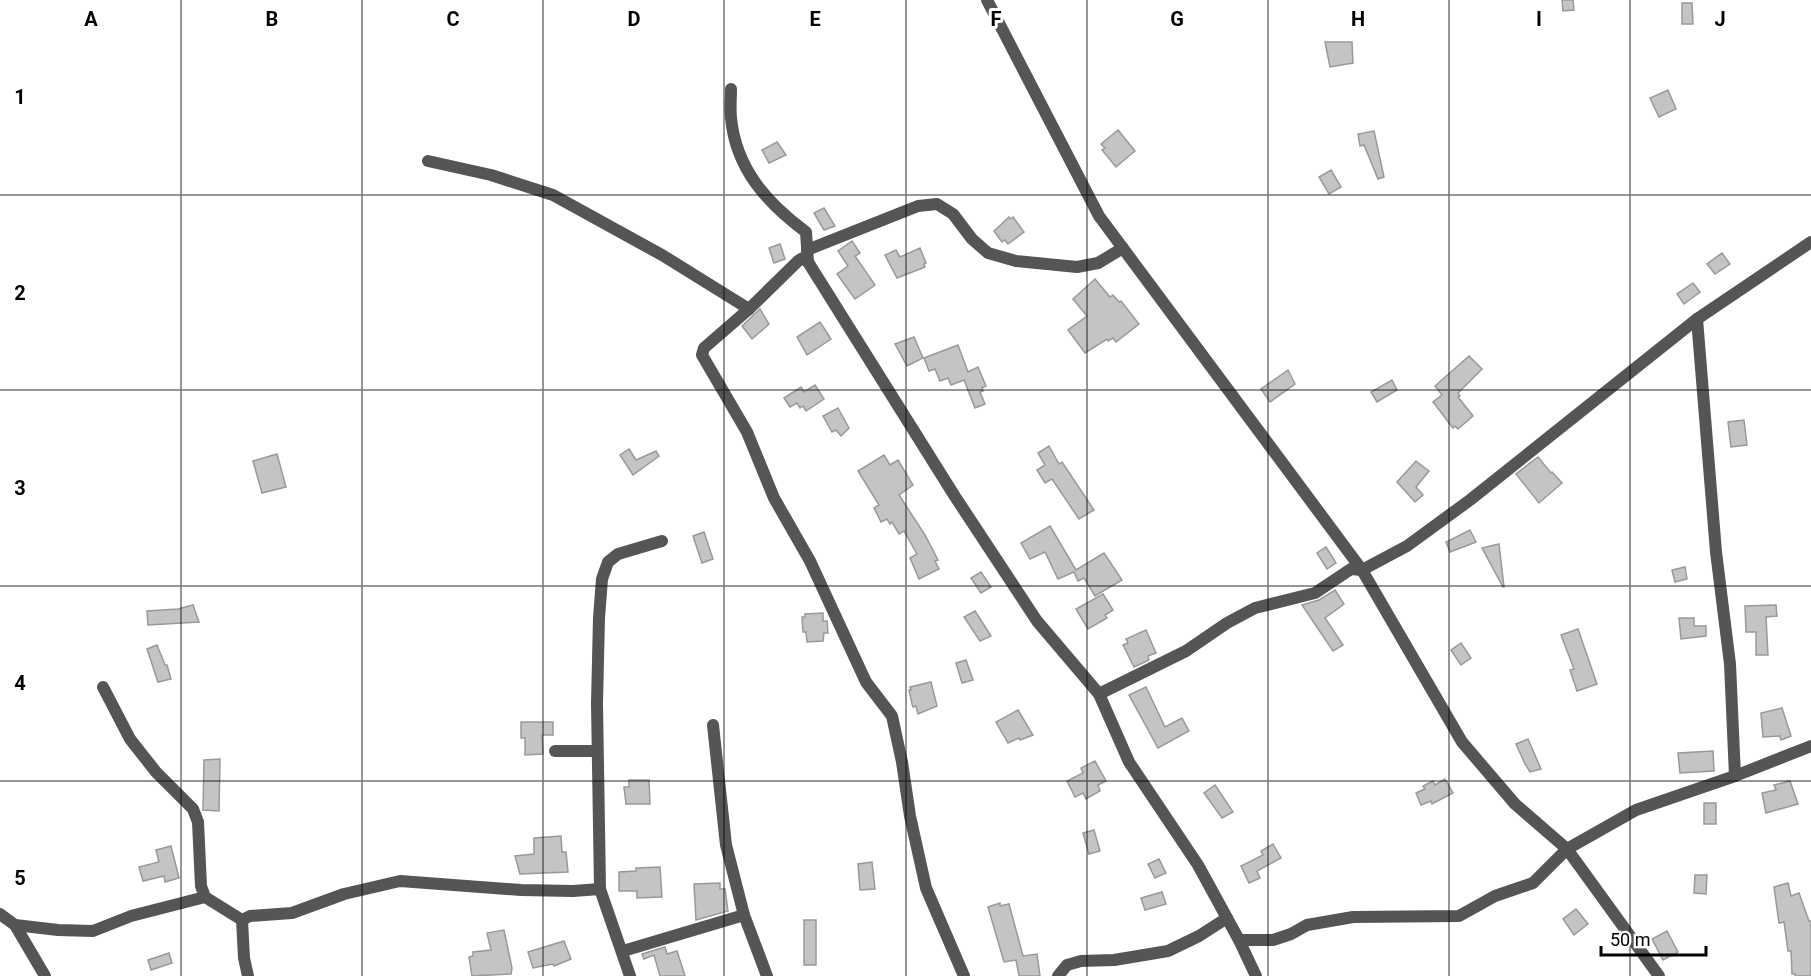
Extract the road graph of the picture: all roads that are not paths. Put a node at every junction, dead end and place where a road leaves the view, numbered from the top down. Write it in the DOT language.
graph roads {
  1 [pos="987,0"];
  2 [pos="731,89"];
  3 [pos="428,161"];
  4 [pos="1811,242"];
  5 [pos="1123,248"];
  6 [pos="807,256"];
  7 [pos="749,309"];
  8 [pos="1697,319"];
  9 [pos="662,541"];
  10 [pos="1362,570"];
  11 [pos="103,687"];
  12 [pos="1099,694"];
  13 [pos="713,725"];
  14 [pos="1811,746"];
  15 [pos="555,751"];
  16 [pos="597,751"];
  17 [pos="1735,776"];
  18 [pos="1567,849"];
  19 [pos="600,889"];
  20 [pos="205,897"];
  21 [pos="0,914"];
  22 [pos="744,915"];
  23 [pos="1227,918"];
  24 [pos="242,920"];
  25 [pos="15,925"];
  26 [pos="1239,940"];
  27 [pos="622,951"];
  28 [pos="45,976"];
  29 [pos="248,976"];
  30 [pos="630,976"];
  31 [pos="767,976"];
  32 [pos="964,976"];
  33 [pos="1058,976"];
  34 [pos="1256,976"];
  35 [pos="1659,976"];
  1 -- 5 [label="street"];
  2 -- 6 [label="street"];
  3 -- 7 [label="street"];
  4 -- 8 [label="street"];
  5 -- 6 [label="street"];
  5 -- 10 [label="street"];
  6 -- 7 [label="street"];
  6 -- 12 [label="street"];
  7 -- 32 [label="street"];
  8 -- 10 [label="street"];
  8 -- 17 [label="street"];
  9 -- 16 [label="street"];
  10 -- 12 [label="street"];
  10 -- 18 [label="street"];
  11 -- 20 [label="street"];
  12 -- 23 [label="street"];
  13 -- 22 [label="street"];
  14 -- 17 [label="street"];
  15 -- 16 [label="street"];
  16 -- 19 [label="street"];
  17 -- 18 [label="street"];
  18 -- 26 [label="street"];
  18 -- 35 [label="street"];
  19 -- 24 [label="street"];
  19 -- 27 [label="street"];
  20 -- 24 [label="street"];
  20 -- 25 [label="street"];
  21 -- 25 [label="street"];
  22 -- 27 [label="street"];
  22 -- 31 [label="street"];
  23 -- 26 [label="street"];
  23 -- 33 [label="street"];
  24 -- 29 [label="street"];
  25 -- 28 [label="street"];
  26 -- 34 [label="street"];
  27 -- 30 [label="street"];
}
